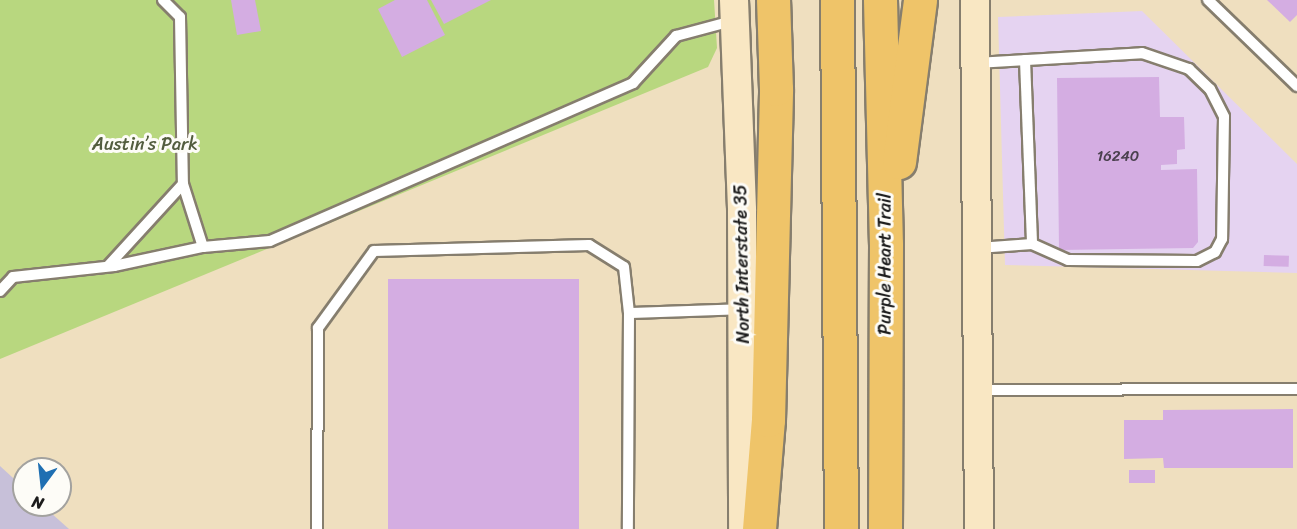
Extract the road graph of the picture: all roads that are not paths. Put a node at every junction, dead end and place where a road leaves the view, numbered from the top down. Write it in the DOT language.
graph roads {
  1 [pos="163,0"];
  2 [pos="773,0"];
  3 [pos="837,0"];
  4 [pos="880,0"];
  5 [pos="920,0"];
  6 [pos="975,0"];
  7 [pos="1208,0"];
  8 [pos="735,10"];
  9 [pos="1025,60"];
  10 [pos="976,63"];
  11 [pos="1296,84"];
  12 [pos="183,184"];
  13 [pos="886,244"];
  14 [pos="1032,244"];
  15 [pos="204,247"];
  16 [pos="977,248"];
  17 [pos="108,266"];
  18 [pos="0,291"];
  19 [pos="742,309"];
  20 [pos="628,313"];
  21 [pos="1297,389"];
  22 [pos="979,390"];
  23 [pos="317,529"];
  24 [pos="628,529"];
  25 [pos="743,529"];
  26 [pos="759,529"];
  27 [pos="841,529"];
  28 [pos="885,529"];
  29 [pos="979,529"];
  1 -- 12 [label="lane"];
  2 -- 26 [label="highway"];
  3 -- 27 [label="highway"];
  4 -- 13 [label="highway, Purple Heart Trail"];
  5 -- 13 [label="highway"];
  6 -- 10 [label="main road"];
  7 -- 11 [label="lane"];
  8 -- 15 [label="lane"];
  8 -- 19 [label="main road, North Interstate 35"];
  9 -- 10 [label="lane"];
  9 -- 14 [label="lane"];
  9 -- 14 [label="lane"];
  10 -- 16 [label="main road"];
  12 -- 15 [label="lane"];
  12 -- 17 [label="lane"];
  13 -- 28 [label="highway, Purple Heart Trail"];
  14 -- 16 [label="lane"];
  15 -- 17 [label="lane"];
  16 -- 22 [label="main road"];
  17 -- 18 [label="lane"];
  19 -- 20 [label="lane"];
  19 -- 25 [label="main road, North Interstate 35"];
  20 -- 23 [label="lane"];
  20 -- 24 [label="lane"];
  21 -- 22 [label="lane"];
  22 -- 29 [label="main road"];
}
